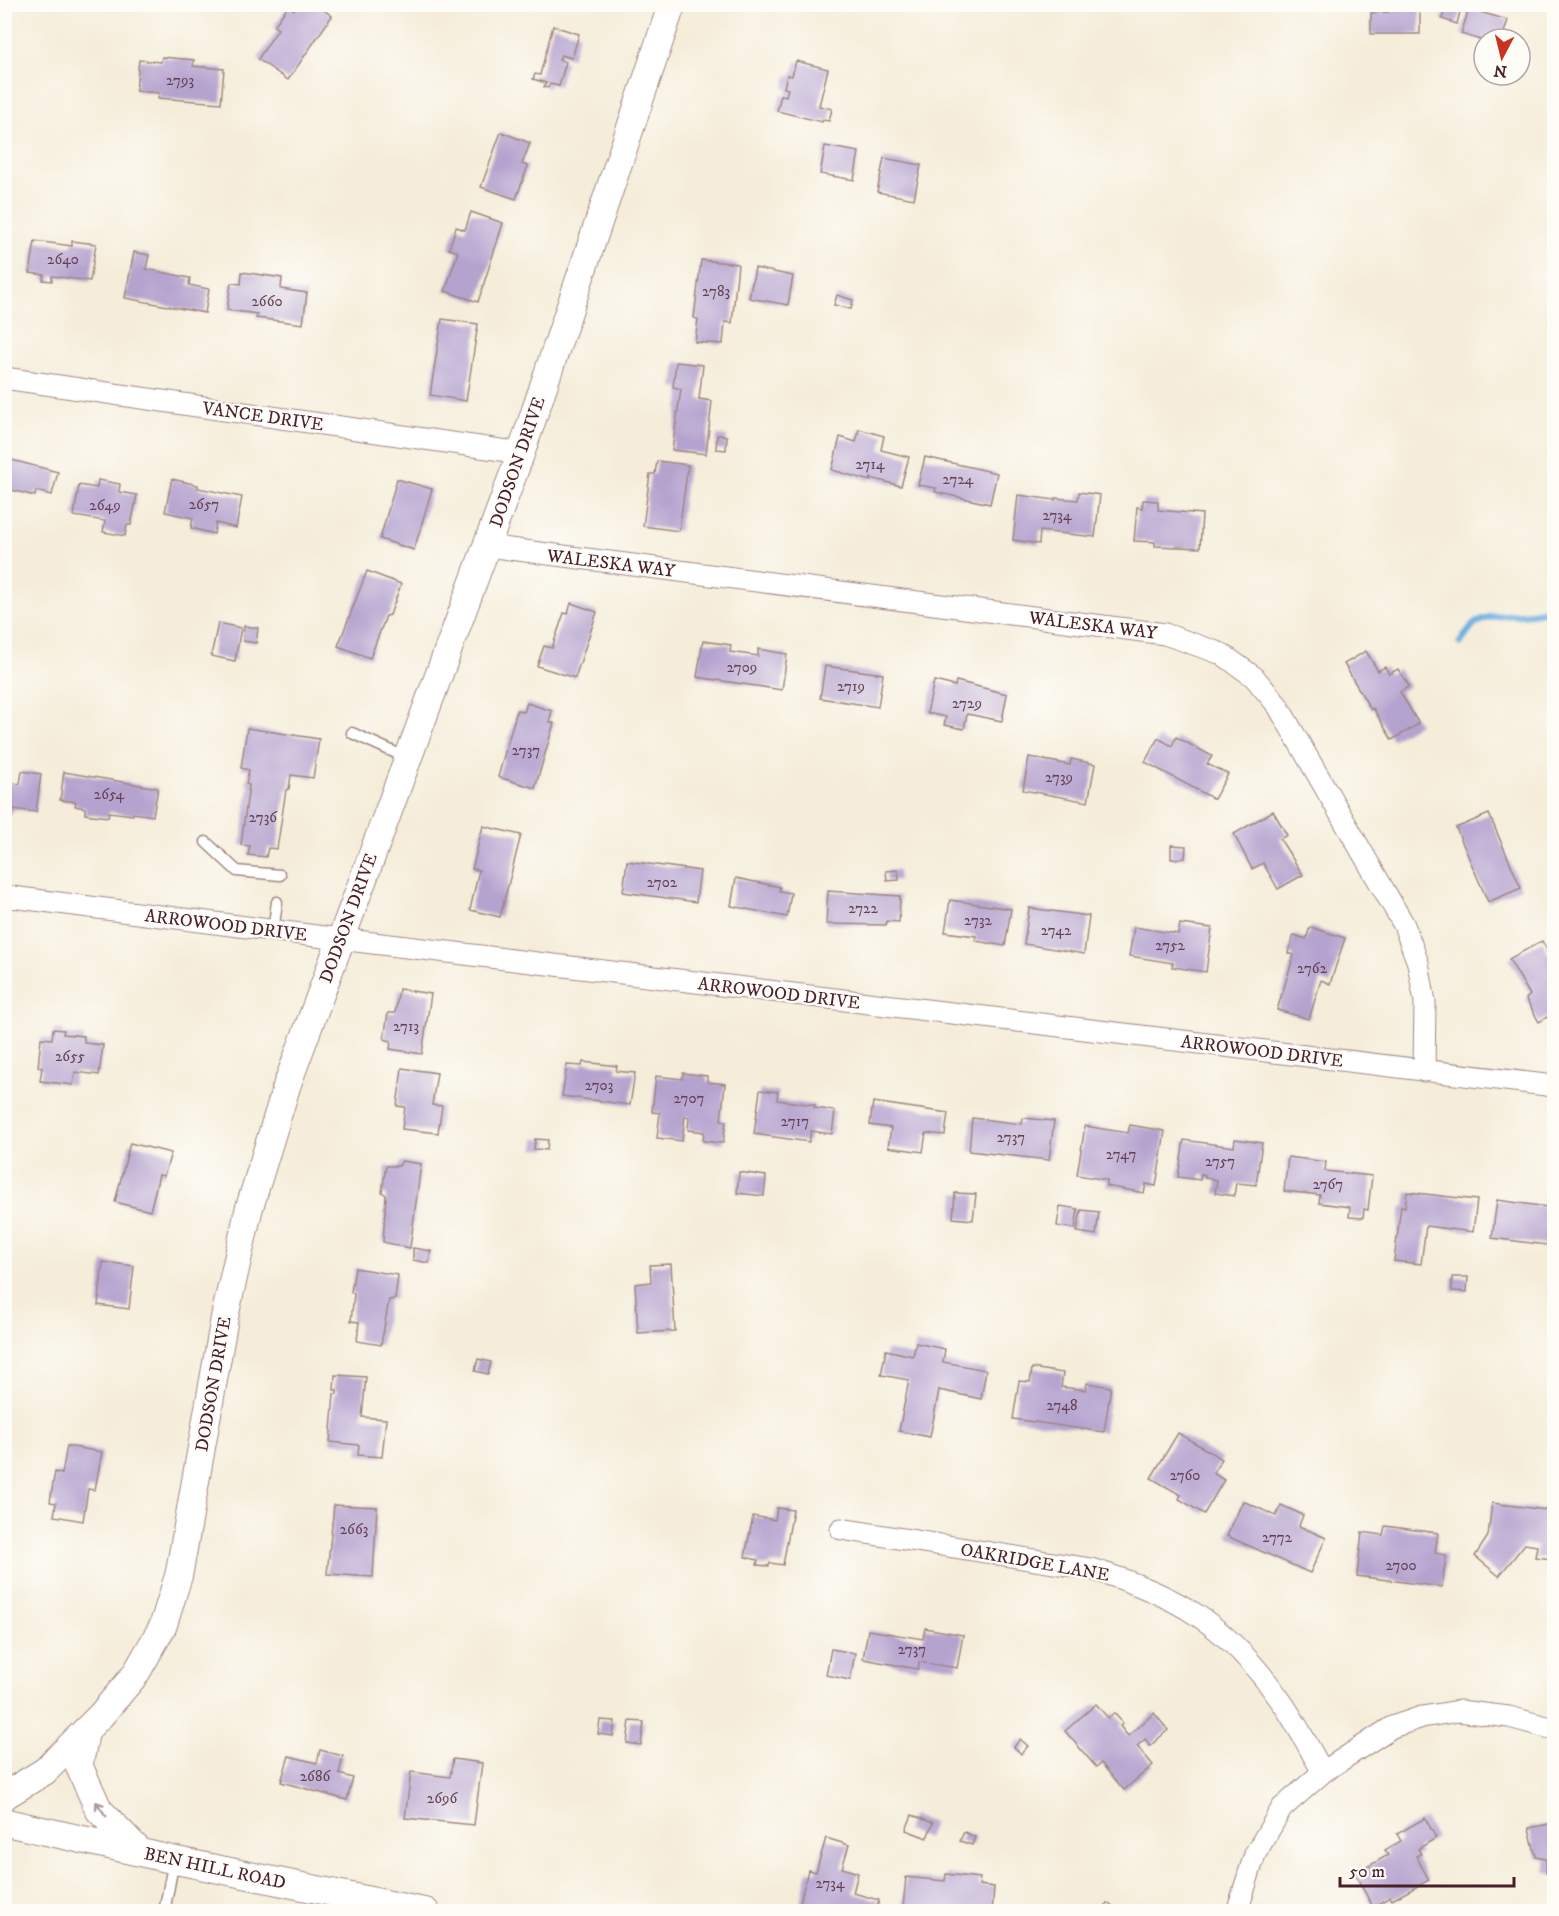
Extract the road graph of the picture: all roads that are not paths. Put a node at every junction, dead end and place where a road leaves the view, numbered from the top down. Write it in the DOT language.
graph roads {
  1 [pos="672,4"];
  2 [pos="4,378"];
  3 [pos="521,453"];
  4 [pos="487,546"];
  5 [pos="352,733"];
  6 [pos="408,758"];
  7 [pos="206,842"];
  8 [pos="280,875"];
  9 [pos="4,896"];
  10 [pos="277,902"];
  11 [pos="273,931"];
  12 [pos="340,939"];
  13 [pos="1424,1071"];
  14 [pos="1554,1086"];
  15 [pos="841,1529"];
  16 [pos="1554,1729"];
  17 [pos="86,1730"];
  18 [pos="1323,1772"];
  19 [pos="4,1796"];
  20 [pos="4,1822"];
  21 [pos="140,1852"];
  22 [pos="174,1860"];
  23 [pos="164,1911"];
  24 [pos="426,1911"];
  25 [pos="1237,1911"];
  1 -- 3 [label="street, DODSON DRIVE"];
  2 -- 3 [label="street, VANCE DRIVE"];
  3 -- 4 [label="street, DODSON DRIVE"];
  4 -- 6 [label="street, DODSON DRIVE"];
  4 -- 13 [label="street, WALESKA WAY"];
  5 -- 6 [label="lane"];
  6 -- 12 [label="street, DODSON DRIVE"];
  7 -- 8 [label="lane"];
  9 -- 11 [label="street, ARROWOOD DRIVE"];
  10 -- 11 [label="lane"];
  11 -- 12 [label="street, ARROWOOD DRIVE"];
  12 -- 13 [label="street, ARROWOOD DRIVE"];
  12 -- 17 [label="street, DODSON DRIVE"];
  13 -- 14 [label="street, ARROWOOD DRIVE"];
  15 -- 18 [label="street, OAKRIDGE LANE"];
  16 -- 18 [label="street"];
  17 -- 19 [label="street, DODSON DRIVE"];
  21 -- 17 [label="street, one-way"];
  18 -- 25 [label="street"];
  20 -- 21 [label="street, BEN HILL ROAD"];
  21 -- 22 [label="street, BEN HILL ROAD"];
  22 -- 23 [label="lane"];
  22 -- 24 [label="street, BEN HILL ROAD"];
}
